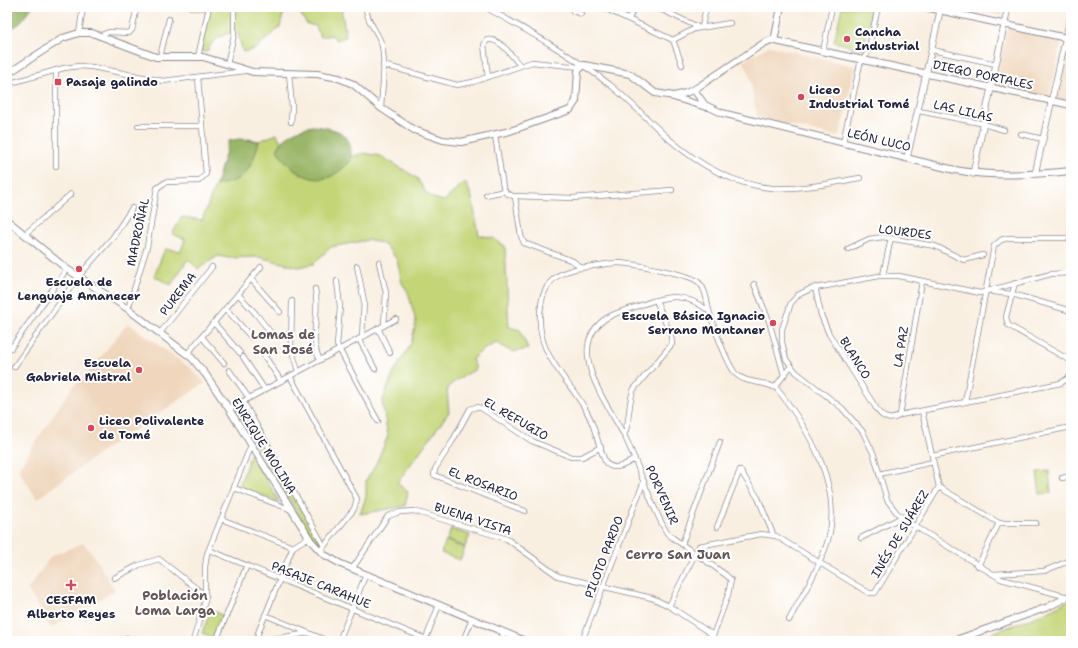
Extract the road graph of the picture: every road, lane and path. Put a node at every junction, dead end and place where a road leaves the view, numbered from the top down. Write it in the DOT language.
graph roads {
  1 [pos="83,7"];
  2 [pos="209,7"];
  3 [pos="234,7"];
  4 [pos="366,7"];
  5 [pos="485,7"];
  6 [pos="571,7"];
  7 [pos="602,7"];
  8 [pos="634,7"];
  9 [pos="656,7"];
  10 [pos="706,7"];
  11 [pos="781,7"];
  12 [pos="832,7"];
  13 [pos="878,7"];
  14 [pos="925,7"];
  15 [pos="1008,7"];
  16 [pos="941,9"];
  17 [pos="136,11"];
  18 [pos="581,14"];
  19 [pos="1071,15"];
  20 [pos="629,19"];
  21 [pos="169,20"];
  22 [pos="730,22"];
  23 [pos="1004,25"];
  24 [pos="700,27"];
  25 [pos="79,33"];
  26 [pos="101,35"];
  27 [pos="1068,39"];
  28 [pos="673,40"];
  29 [pos="774,41"];
  30 [pos="932,50"];
  31 [pos="823,51"];
  32 [pos="160,57"];
  33 [pos="198,57"];
  34 [pos="863,60"];
  35 [pos="227,64"];
  36 [pos="996,64"];
  37 [pos="383,65"];
  38 [pos="520,65"];
  39 [pos="682,65"];
  40 [pos="581,66"];
  41 [pos="56,70"];
  42 [pos="249,71"];
  43 [pos="289,73"];
  44 [pos="7,74"];
  45 [pos="926,74"];
  46 [pos="198,77"];
  47 [pos="488,77"];
  48 [pos="7,84"];
  49 [pos="991,88"];
  50 [pos="694,90"];
  51 [pos="669,96"];
  52 [pos="1052,101"];
  53 [pos="1071,105"];
  54 [pos="381,108"];
  55 [pos="710,108"];
  56 [pos="918,111"];
  57 [pos="291,122"];
  58 [pos="984,124"];
  59 [pos="138,126"];
  60 [pos="202,126"];
  61 [pos="1004,130"];
  62 [pos="1021,134"];
  63 [pos="495,135"];
  64 [pos="1043,139"];
  65 [pos="843,143"];
  66 [pos="907,158"];
  67 [pos="56,166"];
  68 [pos="1071,171"];
  69 [pos="973,174"];
  70 [pos="1035,174"];
  71 [pos="860,178"];
  72 [pos="672,190"];
  73 [pos="505,191"];
  74 [pos="71,194"];
  75 [pos="486,195"];
  76 [pos="515,197"];
  77 [pos="132,208"];
  78 [pos="7,220"];
  79 [pos="24,235"];
  80 [pos="891,238"];
  81 [pos="1071,238"];
  82 [pos="848,249"];
  83 [pos="983,255"];
  84 [pos="379,262"];
  85 [pos="357,266"];
  86 [pos="212,267"];
  87 [pos="261,267"];
  88 [pos="581,268"];
  89 [pos="67,269"];
  90 [pos="1071,273"];
  91 [pos="883,275"];
  92 [pos="78,277"];
  93 [pos="252,279"];
  94 [pos="337,281"];
  95 [pos="922,281"];
  96 [pos="1015,283"];
  97 [pos="754,284"];
  98 [pos="815,287"];
  99 [pos="315,289"];
  100 [pos="987,292"];
  101 [pos="238,294"];
  102 [pos="1012,294"];
  103 [pos="656,300"];
  104 [pos="292,301"];
  105 [pos="128,309"];
  106 [pos="226,309"];
  107 [pos="1071,311"];
  108 [pos="280,312"];
  109 [pos="710,312"];
  110 [pos="396,319"];
  111 [pos="214,323"];
  112 [pos="384,325"];
  113 [pos="378,328"];
  114 [pos="160,333"];
  115 [pos="202,337"];
  116 [pos="251,337"];
  117 [pos="274,337"];
  118 [pos="361,338"];
  119 [pos="11,348"];
  120 [pos="339,349"];
  121 [pos="260,350"];
  122 [pos="390,353"];
  123 [pos="187,354"];
  124 [pos="786,359"];
  125 [pos="320,360"];
  126 [pos="780,361"];
  127 [pos="1071,361"];
  128 [pos="224,363"];
  129 [pos="791,366"];
  130 [pos="14,367"];
  131 [pos="375,369"];
  132 [pos="229,370"];
  133 [pos="298,372"];
  134 [pos="784,375"];
  135 [pos="290,376"];
  136 [pos="1070,379"];
  137 [pos="281,381"];
  138 [pos="775,387"];
  139 [pos="265,390"];
  140 [pos="249,398"];
  141 [pos="243,401"];
  142 [pos="965,402"];
  143 [pos="229,409"];
  144 [pos="922,411"];
  145 [pos="900,416"];
  146 [pos="378,421"];
  147 [pos="1071,427"];
  148 [pos="624,435"];
  149 [pos="720,442"];
  150 [pos="251,445"];
  151 [pos="601,447"];
  152 [pos="932,456"];
  153 [pos="635,459"];
  154 [pos="933,462"];
  155 [pos="879,474"];
  156 [pos="434,475"];
  157 [pos="1071,476"];
  158 [pos="1062,478"];
  159 [pos="644,481"];
  160 [pos="939,487"];
  161 [pos="234,488"];
  162 [pos="292,510"];
  163 [pos="525,511"];
  164 [pos="902,517"];
  165 [pos="221,519"];
  166 [pos="999,523"];
  167 [pos="1036,523"];
  168 [pos="915,526"];
  169 [pos="717,527"];
  170 [pos="773,534"];
  171 [pos="308,537"];
  172 [pos="861,538"];
  173 [pos="682,544"];
  174 [pos="324,546"];
  175 [pos="293,547"];
  176 [pos="209,550"];
  177 [pos="320,551"];
  178 [pos="696,552"];
  179 [pos="1071,560"];
  180 [pos="819,561"];
  181 [pos="247,565"];
  182 [pos="978,566"];
  183 [pos="352,568"];
  184 [pos="366,574"];
  185 [pos="992,574"];
  186 [pos="114,578"];
  187 [pos="280,579"];
  188 [pos="603,586"];
  189 [pos="206,596"];
  190 [pos="1069,596"];
  191 [pos="440,605"];
  192 [pos="669,606"];
  193 [pos="352,609"];
  194 [pos="265,615"];
  195 [pos="472,619"];
  196 [pos="789,620"];
  197 [pos="504,632"];
  198 [pos="308,633"];
  199 [pos="713,635"];
  200 [pos="970,638"];
  201 [pos="425,640"];
  202 [pos="193,641"];
  203 [pos="216,641"];
  204 [pos="256,641"];
  205 [pos="262,641"];
  206 [pos="328,641"];
  207 [pos="339,641"];
  208 [pos="463,641"];
  209 [pos="500,641"];
  210 [pos="525,641"];
  211 [pos="582,641"];
  212 [pos="711,641"];
  213 [pos="953,641"];
  1 -- 25 [label="street"];
  2 -- 33 [label="street"];
  3 -- 35 [label="street"];
  4 -- 37 [label="street"];
  5 -- 40 [label="street"];
  6 -- 18 [label="street"];
  7 -- 20 [label="street"];
  8 -- 20 [label="street"];
  9 -- 24 [label="street"];
  10 -- 24 [label="street"];
  11 -- 29 [label="main road"];
  12 -- 31 [label="street"];
  13 -- 34 [label="street"];
  14 -- 16 [label="main road"];
  15 -- 23 [label="street"];
  16 -- 23 [label="main road"];
  16 -- 30 [label="street"];
  17 -- 26 [label="street"];
  19 -- 27 [label="street"];
  20 -- 28 [label="street"];
  21 -- 32 [label="street"];
  22 -- 24 [label="street"];
  23 -- 27 [label="main road"];
  23 -- 36 [label="street"];
  24 -- 28 [label="street"];
  25 -- 26 [label="main road"];
  25 -- 44 [label="main road"];
  26 -- 32 [label="main road"];
  27 -- 52 [label="street"];
  28 -- 39 [label="street"];
  29 -- 31 [label="main road, DIEGO PORTALES"];
  29 -- 50 [label="main road"];
  30 -- 36 [label="street"];
  30 -- 45 [label="street"];
  31 -- 34 [label="main road, DIEGO PORTALES"];
  32 -- 33 [label="main road"];
  33 -- 35 [label="main road"];
  34 -- 45 [label="main road, DIEGO PORTALES"];
  34 -- 65 [label="street"];
  35 -- 42 [label="main road"];
  36 -- 49 [label="street"];
  37 -- 47 [label="street"];
  37 -- 54 [label="street"];
  38 -- 40 [label="street"];
  38 -- 47 [label="street"];
  38 -- 47 [label="street"];
  40 -- 51 [label="main road, LEÓN LUCO"];
  40 -- 63 [label="main road"];
  40 -- 71 [label="street"];
  41 -- 46 [label="street"];
  41 -- 48 [label="street"];
  41 -- 67 [label="street"];
  42 -- 43 [label="main road"];
  42 -- 46 [label="street"];
  43 -- 54 [label="main road"];
  43 -- 57 [label="street"];
  45 -- 49 [label="main road, DIEGO PORTALES"];
  45 -- 56 [label="street"];
  46 -- 60 [label="street, MADROÑAL"];
  49 -- 52 [label="main road, DIEGO PORTALES"];
  49 -- 58 [label="street"];
  50 -- 51 [label="main road"];
  50 -- 55 [label="main road"];
  51 -- 55 [label="main road, LEÓN LUCO"];
  52 -- 53 [label="main road, DIEGO PORTALES"];
  52 -- 64 [label="street"];
  54 -- 63 [label="main road"];
  55 -- 65 [label="main road, LEÓN LUCO"];
  56 -- 58 [label="street, LAS LILAS"];
  56 -- 66 [label="street"];
  58 -- 61 [label="street, LAS LILAS"];
  58 -- 69 [label="street"];
  59 -- 60 [label="street"];
  60 -- 105 [label="street, MADROÑAL"];
  62 -- 64 [label="street"];
  63 -- 73 [label="street"];
  64 -- 70 [label="street"];
  65 -- 66 [label="main road, LEÓN LUCO"];
  66 -- 69 [label="main road, LEÓN LUCO"];
  68 -- 70 [label="main road, LEÓN LUCO"];
  69 -- 70 [label="main road, LEÓN LUCO"];
  72 -- 76 [label="street"];
  73 -- 75 [label="street"];
  73 -- 76 [label="street"];
  74 -- 79 [label="street"];
  76 -- 88 [label="street"];
  77 -- 92 [label="street"];
  78 -- 79 [label="main road, ENRIQUE MOLINA"];
  79 -- 89 [label="main road, ENRIQUE MOLINA"];
  80 -- 82 [label="street, LOURDES"];
  80 -- 83 [label="street, LOURDES"];
  80 -- 91 [label="street"];
  81 -- 100 [label="street"];
  84 -- 112 [label="street"];
  85 -- 118 [label="street"];
  86 -- 114 [label="street, PUREMA"];
  87 -- 93 [label="street"];
  88 -- 109 [label="street"];
  88 -- 151 [label="street"];
  89 -- 92 [label="main road, ENRIQUE MOLINA"];
  89 -- 119 [label="street"];
  90 -- 96 [label="street"];
  91 -- 95 [label="street"];
  91 -- 98 [label="street"];
  92 -- 105 [label="main road, ENRIQUE MOLINA"];
  92 -- 130 [label="street"];
  93 -- 101 [label="street"];
  93 -- 108 [label="street"];
  94 -- 120 [label="street"];
  95 -- 100 [label="street"];
  95 -- 145 [label="street, LA PAZ"];
  96 -- 100 [label="street"];
  96 -- 102 [label="street"];
  97 -- 126 [label="street"];
  98 -- 124 [label="street"];
  98 -- 145 [label="street, BLANCO"];
  99 -- 125 [label="street"];
  100 -- 102 [label="street"];
  100 -- 142 [label="street"];
  101 -- 106 [label="street"];
  101 -- 117 [label="street"];
  102 -- 107 [label="street"];
  102 -- 127 [label="street"];
  103 -- 109 [label="street, PORVENIR"];
  103 -- 148 [label="street"];
  103 -- 148 [label="street, PORVENIR"];
  104 -- 133 [label="street"];
  105 -- 114 [label="main road, ENRIQUE MOLINA"];
  106 -- 111 [label="street"];
  106 -- 116 [label="street"];
  109 -- 138 [label="street"];
  110 -- 112 [label="street"];
  111 -- 115 [label="street"];
  111 -- 139 [label="street"];
  112 -- 113 [label="street"];
  113 -- 118 [label="street"];
  113 -- 122 [label="street"];
  114 -- 123 [label="main road, ENRIQUE MOLINA"];
  115 -- 123 [label="street"];
  115 -- 128 [label="street"];
  118 -- 120 [label="street"];
  118 -- 131 [label="street"];
  120 -- 125 [label="street"];
  120 -- 146 [label="street"];
  121 -- 137 [label="street"];
  123 -- 143 [label="main road, ENRIQUE MOLINA"];
  124 -- 126 [label="street"];
  124 -- 129 [label="street"];
  125 -- 133 [label="street"];
  126 -- 134 [label="street"];
  129 -- 134 [label="street"];
  129 -- 155 [label="street"];
  132 -- 140 [label="street"];
  133 -- 135 [label="street"];
  134 -- 138 [label="street"];
  135 -- 137 [label="street"];
  135 -- 174 [label="street"];
  136 -- 142 [label="street, BLANCO"];
  137 -- 139 [label="street"];
  138 -- 180 [label="street"];
  139 -- 140 [label="street"];
  140 -- 141 [label="street"];
  141 -- 143 [label="street"];
  141 -- 174 [label="street, ENRIQUE MOLINA"];
  142 -- 144 [label="street, BLANCO"];
  143 -- 150 [label="main road, ENRIQUE MOLINA"];
  144 -- 145 [label="street, BLANCO"];
  144 -- 152 [label="street, INÉS DE SUÁREZ"];
  147 -- 152 [label="street"];
  148 -- 153 [label="street, PORVENIR"];
  149 -- 173 [label="street"];
  150 -- 161 [label="street"];
  150 -- 162 [label="main road, ENRIQUE MOLINA"];
  151 -- 153 [label="street"];
  151 -- 156 [label="street, EL REFUGIO"];
  152 -- 154 [label="street, INÉS DE SUÁREZ"];
  153 -- 159 [label="street, PORVENIR"];
  154 -- 155 [label="street"];
  154 -- 160 [label="street, INÉS DE SUÁREZ"];
  155 -- 164 [label="street"];
  156 -- 163 [label="street, EL ROSARIO"];
  157 -- 158 [label="street"];
  159 -- 173 [label="street, PORVENIR"];
  159 -- 188 [label="street, PILOTO PARDO"];
  160 -- 166 [label="street"];
  160 -- 168 [label="street, INÉS DE SUÁREZ"];
  161 -- 162 [label="street"];
  161 -- 165 [label="street"];
  162 -- 171 [label="main road, ENRIQUE MOLINA"];
  164 -- 168 [label="street"];
  164 -- 172 [label="street"];
  165 -- 175 [label="street"];
  165 -- 176 [label="street"];
  166 -- 167 [label="street"];
  166 -- 182 [label="street"];
  168 -- 180 [label="street, INÉS DE SUÁREZ"];
  168 -- 182 [label="street"];
  169 -- 170 [label="street"];
  170 -- 178 [label="street"];
  170 -- 180 [label="street"];
  171 -- 175 [label="street"];
  171 -- 177 [label="main road, ENRIQUE MOLINA"];
  173 -- 178 [label="street, PORVENIR"];
  174 -- 177 [label="street"];
  175 -- 187 [label="street"];
  176 -- 181 [label="street, PASAJE CARAHUE"];
  176 -- 189 [label="street"];
  177 -- 183 [label="main road, ENRIQUE MOLINA"];
  178 -- 192 [label="street"];
  178 -- 199 [label="street, PORVENIR"];
  179 -- 185 [label="street"];
  180 -- 196 [label="street"];
  181 -- 187 [label="street, PASAJE CARAHUE"];
  181 -- 203 [label="street"];
  182 -- 185 [label="street"];
  183 -- 184 [label="main road, ENRIQUE MOLINA"];
  183 -- 188 [label="street, BUENA VISTA"];
  184 -- 191 [label="main road, ENRIQUE MOLINA"];
  184 -- 193 [label="street"];
  185 -- 190 [label="street"];
  186 -- 189 [label="street"];
  187 -- 193 [label="street, PASAJE CARAHUE"];
  187 -- 194 [label="street"];
  188 -- 192 [label="street, BUENA VISTA"];
  188 -- 211 [label="street, PILOTO PARDO"];
  189 -- 202 [label="street"];
  190 -- 200 [label="main road"];
  191 -- 195 [label="main road, ENRIQUE MOLINA"];
  191 -- 201 [label="street"];
  192 -- 199 [label="street, BUENA VISTA"];
  193 -- 201 [label="street, PASAJE CARAHUE"];
  193 -- 207 [label="street"];
  194 -- 198 [label="street"];
  194 -- 204 [label="street"];
  195 -- 197 [label="main road, ENRIQUE MOLINA"];
  195 -- 208 [label="street"];
  197 -- 209 [label="street"];
  197 -- 210 [label="main road, ENRIQUE MOLINA"];
  198 -- 205 [label="street"];
  198 -- 206 [label="street"];
  199 -- 212 [label="street"];
  200 -- 213 [label="main road"];
}
